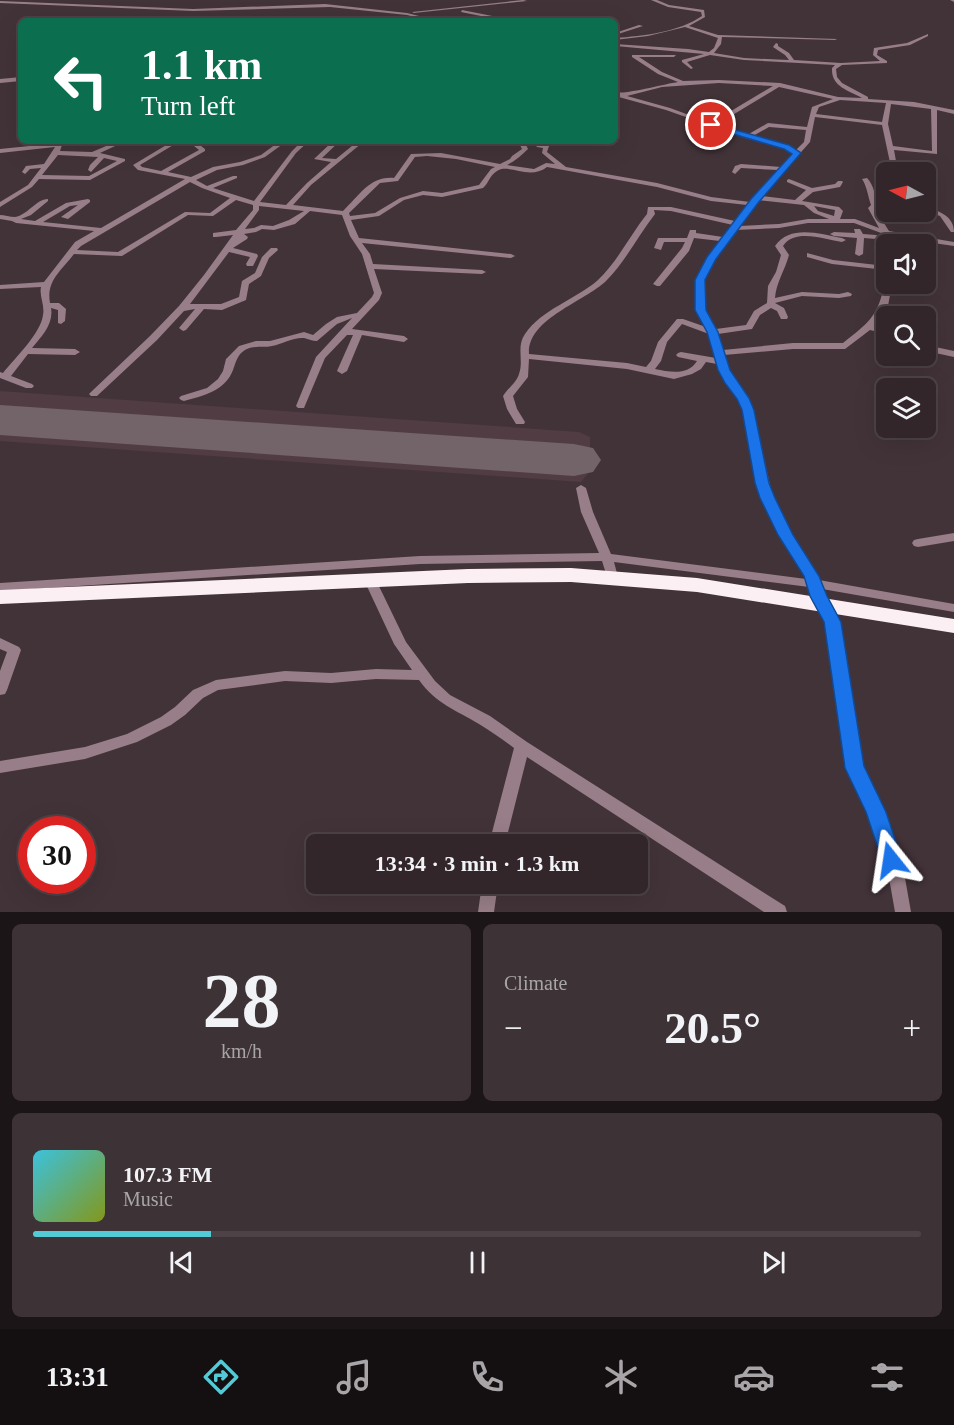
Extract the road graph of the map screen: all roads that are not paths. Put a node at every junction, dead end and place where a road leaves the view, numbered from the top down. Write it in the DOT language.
graph roads {
  1 [pos="292,0"];
  2 [pos="357,0"];
  3 [pos="654,0"];
  4 [pos="525,1"];
  5 [pos="0,2"];
  6 [pos="329,6"];
  7 [pos="456,9"];
  8 [pos="356,10"];
  9 [pos="363,10"];
  10 [pos="399,13"];
  11 [pos="368,16"];
  12 [pos="423,18"];
  13 [pos="499,18"];
  14 [pos="683,26"];
  15 [pos="641,27"];
  16 [pos="618,33"];
  17 [pos="926,35"];
  18 [pos="720,36"];
  19 [pos="618,39"];
  20 [pos="835,39"];
  21 [pos="776,44"];
  22 [pos="618,45"];
  23 [pos="711,54"];
  24 [pos="680,56"];
  25 [pos="793,62"];
  26 [pos="841,64"];
  27 [pos="691,68"];
  28 [pos="18,79"];
  29 [pos="0,81"];
  30 [pos="681,81"];
  31 [pos="780,85"];
  32 [pos="618,95"];
  33 [pos="872,101"];
  34 [pos="889,102"];
  35 [pos="841,103"];
  36 [pos="934,108"];
  37 [pos="954,112"];
  38 [pos="812,115"];
  39 [pos="843,118"];
  40 [pos="885,124"];
  41 [pos="711,125"];
  42 [pos="810,129"];
  43 [pos="747,137"];
  44 [pos="28,144"];
  45 [pos="56,144"];
  46 [pos="116,144"];
  47 [pos="173,144"];
  48 [pos="195,144"];
  49 [pos="280,144"];
  50 [pos="287,144"];
  51 [pos="303,144"];
  52 [pos="334,144"];
  53 [pos="357,144"];
  54 [pos="522,144"];
  55 [pos="537,144"];
  56 [pos="90,146"];
  57 [pos="890,148"];
  58 [pos="0,151"];
  59 [pos="72,152"];
  60 [pos="56,153"];
  61 [pos="797,153"];
  62 [pos="93,154"];
  63 [pos="266,155"];
  64 [pos="103,156"];
  65 [pos="336,160"];
  66 [pos="892,162"];
  67 [pos="502,165"];
  68 [pos="44,166"];
  69 [pos="559,167"];
  70 [pos="26,168"];
  71 [pos="91,170"];
  72 [pos="784,170"];
  73 [pos="735,172"];
  74 [pos="162,173"];
  75 [pos="37,177"];
  76 [pos="235,177"];
  77 [pos="865,179"];
  78 [pos="191,180"];
  79 [pos="789,181"];
  80 [pos="840,182"];
  81 [pos="207,188"];
  82 [pos="811,190"];
  83 [pos="235,198"];
  84 [pos="46,200"];
  85 [pos="754,201"];
  86 [pos="796,202"];
  87 [pos="256,203"];
  88 [pos="806,203"];
  89 [pos="0,205"];
  90 [pos="289,206"];
  91 [pos="307,212"];
  92 [pos="936,213"];
  93 [pos="346,215"];
  94 [pos="876,216"];
  95 [pos="0,217"];
  96 [pos="66,217"];
  97 [pos="876,217"];
  98 [pos="15,219"];
  99 [pos="839,221"];
  100 [pos="855,221"];
  101 [pos="880,222"];
  102 [pos="36,223"];
  103 [pos="736,226"];
  104 [pos="876,228"];
  105 [pos="103,230"];
  106 [pos="954,230"];
  107 [pos="238,232"];
  108 [pos="888,233"];
  109 [pos="216,235"];
  110 [pos="691,236"];
  111 [pos="815,236"];
  112 [pos="861,236"];
  113 [pos="876,237"];
  114 [pos="357,240"];
  115 [pos="726,240"];
  116 [pos="842,240"];
  117 [pos="954,244"];
  118 [pos="801,245"];
  119 [pos="658,248"];
  120 [pos="227,249"];
  121 [pos="71,252"];
  122 [pos="264,254"];
  123 [pos="859,254"];
  124 [pos="810,255"];
  125 [pos="511,256"];
  126 [pos="250,264"];
  127 [pos="369,266"];
  128 [pos="876,268"];
  129 [pos="482,272"];
  130 [pos="46,284"];
  131 [pos="657,284"];
  132 [pos="0,287"];
  133 [pos="848,294"];
  134 [pos="886,294"];
  135 [pos="772,302"];
  136 [pos="47,306"];
  137 [pos="201,307"];
  138 [pos="178,310"];
  139 [pos="359,316"];
  140 [pos="784,317"];
  141 [pos="61,321"];
  142 [pos="183,328"];
  143 [pos="871,328"];
  144 [pos="876,329"];
  145 [pos="343,332"];
  146 [pos="359,332"];
  147 [pos="713,332"];
  148 [pos="404,339"];
  149 [pos="936,350"];
  150 [pos="27,351"];
  151 [pos="75,352"];
  152 [pos="954,354"];
  153 [pos="681,355"];
  154 [pos="524,356"];
  155 [pos="721,358"];
  156 [pos="703,359"];
  157 [pos="342,371"];
  158 [pos="647,371"];
  159 [pos="3,375"];
  160 [pos="30,386"];
  161 [pos="94,394"];
  162 [pos="184,398"];
  163 [pos="301,406"];
  164 [pos="520,422"];
  165 [pos="581,488"];
  166 [pos="954,537"];
  167 [pos="918,543"];
  168 [pos="607,557"];
  169 [pos="612,577"];
  170 [pos="370,580"];
  171 [pos="815,584"];
  172 [pos="0,587"];
  173 [pos="0,597"];
  174 [pos="825,606"];
  175 [pos="954,608"];
  176 [pos="954,626"];
  177 [pos="0,643"];
  178 [pos="422,675"];
  179 [pos="0,690"];
  180 [pos="522,746"];
  181 [pos="0,767"];
  182 [pos="499,834"];
  183 [pos="489,894"];
  184 [pos="486,912"];
  185 [pos="778,912"];
  186 [pos="903,912"];
  1 -- 6 [label="street"];
  2 -- 8 [label="street"];
  3 -- 14 [label="street"];
  4 -- 7 [label="street"];
  5 -- 6 [label="street"];
  6 -- 8 [label="street"];
  7 -- 10 [label="street"];
  7 -- 13 [label="street"];
  8 -- 9 [label="street"];
  9 -- 10 [label="street"];
  9 -- 11 [label="street"];
  10 -- 12 [label="street"];
  14 -- 18 [label="street"];
  14 -- 19 [label="street"];
  15 -- 16 [label="street"];
  17 -- 26 [label="street"];
  18 -- 20 [label="street"];
  18 -- 23 [label="street"];
  21 -- 25 [label="street"];
  22 -- 23 [label="street"];
  23 -- 25 [label="street"];
  23 -- 27 [label="street"];
  24 -- 30 [label="street"];
  25 -- 26 [label="street"];
  26 -- 33 [label="street"];
  28 -- 29 [label="street"];
  30 -- 31 [label="street"];
  30 -- 32 [label="street"];
  31 -- 35 [label="street"];
  31 -- 41 [label="street"];
  32 -- 41 [label="street"];
  33 -- 34 [label="street"];
  33 -- 35 [label="street"];
  34 -- 36 [label="street"];
  34 -- 40 [label="street"];
  35 -- 38 [label="street"];
  35 -- 39 [label="street"];
  36 -- 37 [label="street"];
  36 -- 57 [label="street"];
  38 -- 39 [label="street"];
  38 -- 42 [label="street"];
  39 -- 40 [label="street"];
  40 -- 57 [label="street"];
  41 -- 43 [label="street"];
  42 -- 43 [label="street"];
  42 -- 61 [label="street"];
  43 -- 61 [label="street"];
  44 -- 58 [label="street"];
  45 -- 60 [label="street"];
  46 -- 62 [label="street"];
  47 -- 74 [label="street"];
  48 -- 74 [label="street"];
  49 -- 63 [label="street"];
  50 -- 63 [label="street"];
  51 -- 87 [label="street"];
  52 -- 65 [label="street"];
  53 -- 65 [label="street"];
  54 -- 67 [label="street"];
  55 -- 69 [label="street"];
  56 -- 59 [label="street"];
  57 -- 66 [label="street"];
  59 -- 60 [label="street"];
  59 -- 62 [label="street"];
  60 -- 68 [label="street"];
  61 -- 72 [label="street"];
  62 -- 64 [label="street"];
  63 -- 78 [label="street"];
  64 -- 71 [label="street"];
  64 -- 75 [label="street"];
  65 -- 90 [label="street"];
  67 -- 69 [label="street"];
  67 -- 93 [label="street"];
  67 -- 93 [label="street"];
  68 -- 70 [label="street"];
  68 -- 75 [label="street"];
  69 -- 85 [label="street"];
  72 -- 73 [label="street"];
  72 -- 85 [label="street"];
  74 -- 78 [label="street"];
  75 -- 89 [label="street"];
  76 -- 81 [label="street"];
  77 -- 94 [label="street"];
  78 -- 81 [label="street"];
  78 -- 105 [label="street"];
  79 -- 82 [label="street"];
  80 -- 82 [label="street"];
  81 -- 83 [label="street"];
  82 -- 86 [label="street"];
  83 -- 87 [label="street"];
  83 -- 121 [label="street"];
  84 -- 98 [label="street"];
  85 -- 86 [label="street"];
  85 -- 103 [label="street"];
  86 -- 88 [label="street"];
  87 -- 90 [label="street"];
  87 -- 107 [label="street"];
  88 -- 99 [label="street"];
  88 -- 99 [label="street"];
  90 -- 93 [label="street"];
  91 -- 107 [label="street"];
  92 -- 106 [label="street"];
  93 -- 114 [label="street"];
  95 -- 98 [label="street"];
  96 -- 102 [label="street"];
  97 -- 100 [label="street"];
  98 -- 102 [label="street"];
  99 -- 100 [label="street"];
  99 -- 103 [label="street"];
  99 -- 112 [label="street"];
  100 -- 104 [label="street"];
  101 -- 108 [label="street"];
  102 -- 105 [label="street"];
  103 -- 115 [label="street"];
  103 -- 154 [label="street"];
  104 -- 108 [label="street"];
  104 -- 112 [label="street"];
  105 -- 121 [label="street"];
  107 -- 109 [label="street"];
  107 -- 120 [label="street"];
  108 -- 117 [label="street"];
  110 -- 115 [label="street"];
  110 -- 119 [label="street"];
  110 -- 131 [label="street"];
  111 -- 112 [label="street"];
  111 -- 116 [label="street"];
  111 -- 118 [label="street"];
  111 -- 135 [label="street"];
  112 -- 113 [label="street"];
  112 -- 123 [label="street"];
  114 -- 125 [label="street"];
  114 -- 127 [label="street"];
  115 -- 147 [label="street"];
  120 -- 122 [label="street"];
  120 -- 138 [label="street"];
  121 -- 130 [label="street"];
  122 -- 126 [label="street"];
  122 -- 137 [label="street"];
  124 -- 128 [label="street"];
  127 -- 129 [label="street"];
  127 -- 139 [label="street"];
  130 -- 132 [label="street"];
  130 -- 136 [label="street"];
  133 -- 135 [label="street"];
  134 -- 143 [label="street"];
  135 -- 140 [label="street"];
  135 -- 147 [label="street"];
  136 -- 141 [label="street"];
  136 -- 150 [label="street"];
  137 -- 138 [label="street"];
  137 -- 142 [label="street"];
  138 -- 161 [label="street"];
  139 -- 145 [label="street"];
  139 -- 162 [label="street"];
  143 -- 144 [label="street"];
  143 -- 155 [label="street"];
  145 -- 146 [label="street"];
  145 -- 163 [label="street"];
  146 -- 148 [label="street"];
  146 -- 157 [label="street"];
  147 -- 155 [label="street"];
  147 -- 158 [label="street"];
  149 -- 152 [label="street"];
  150 -- 151 [label="street"];
  150 -- 159 [label="street"];
  153 -- 156 [label="street"];
  154 -- 158 [label="street"];
  154 -- 164 [label="street"];
  155 -- 156 [label="street"];
  155 -- 171 [label="street"];
  156 -- 158 [label="street"];
  159 -- 160 [label="street"];
  165 -- 168 [label="street"];
  166 -- 167 [label="street"];
  168 -- 169 [label="street"];
  168 -- 171 [label="street"];
  168 -- 172 [label="street"];
  169 -- 170 [label="highway"];
  169 -- 174 [label="highway"];
  170 -- 173 [label="highway"];
  170 -- 178 [label="street"];
  171 -- 174 [label="street"];
  171 -- 175 [label="street"];
  174 -- 176 [label="highway"];
  174 -- 186 [label="street"];
  177 -- 179 [label="street"];
  178 -- 180 [label="street"];
  178 -- 181 [label="street"];
  180 -- 182 [label="street"];
  180 -- 185 [label="street"];
  183 -- 184 [label="street"];
}
